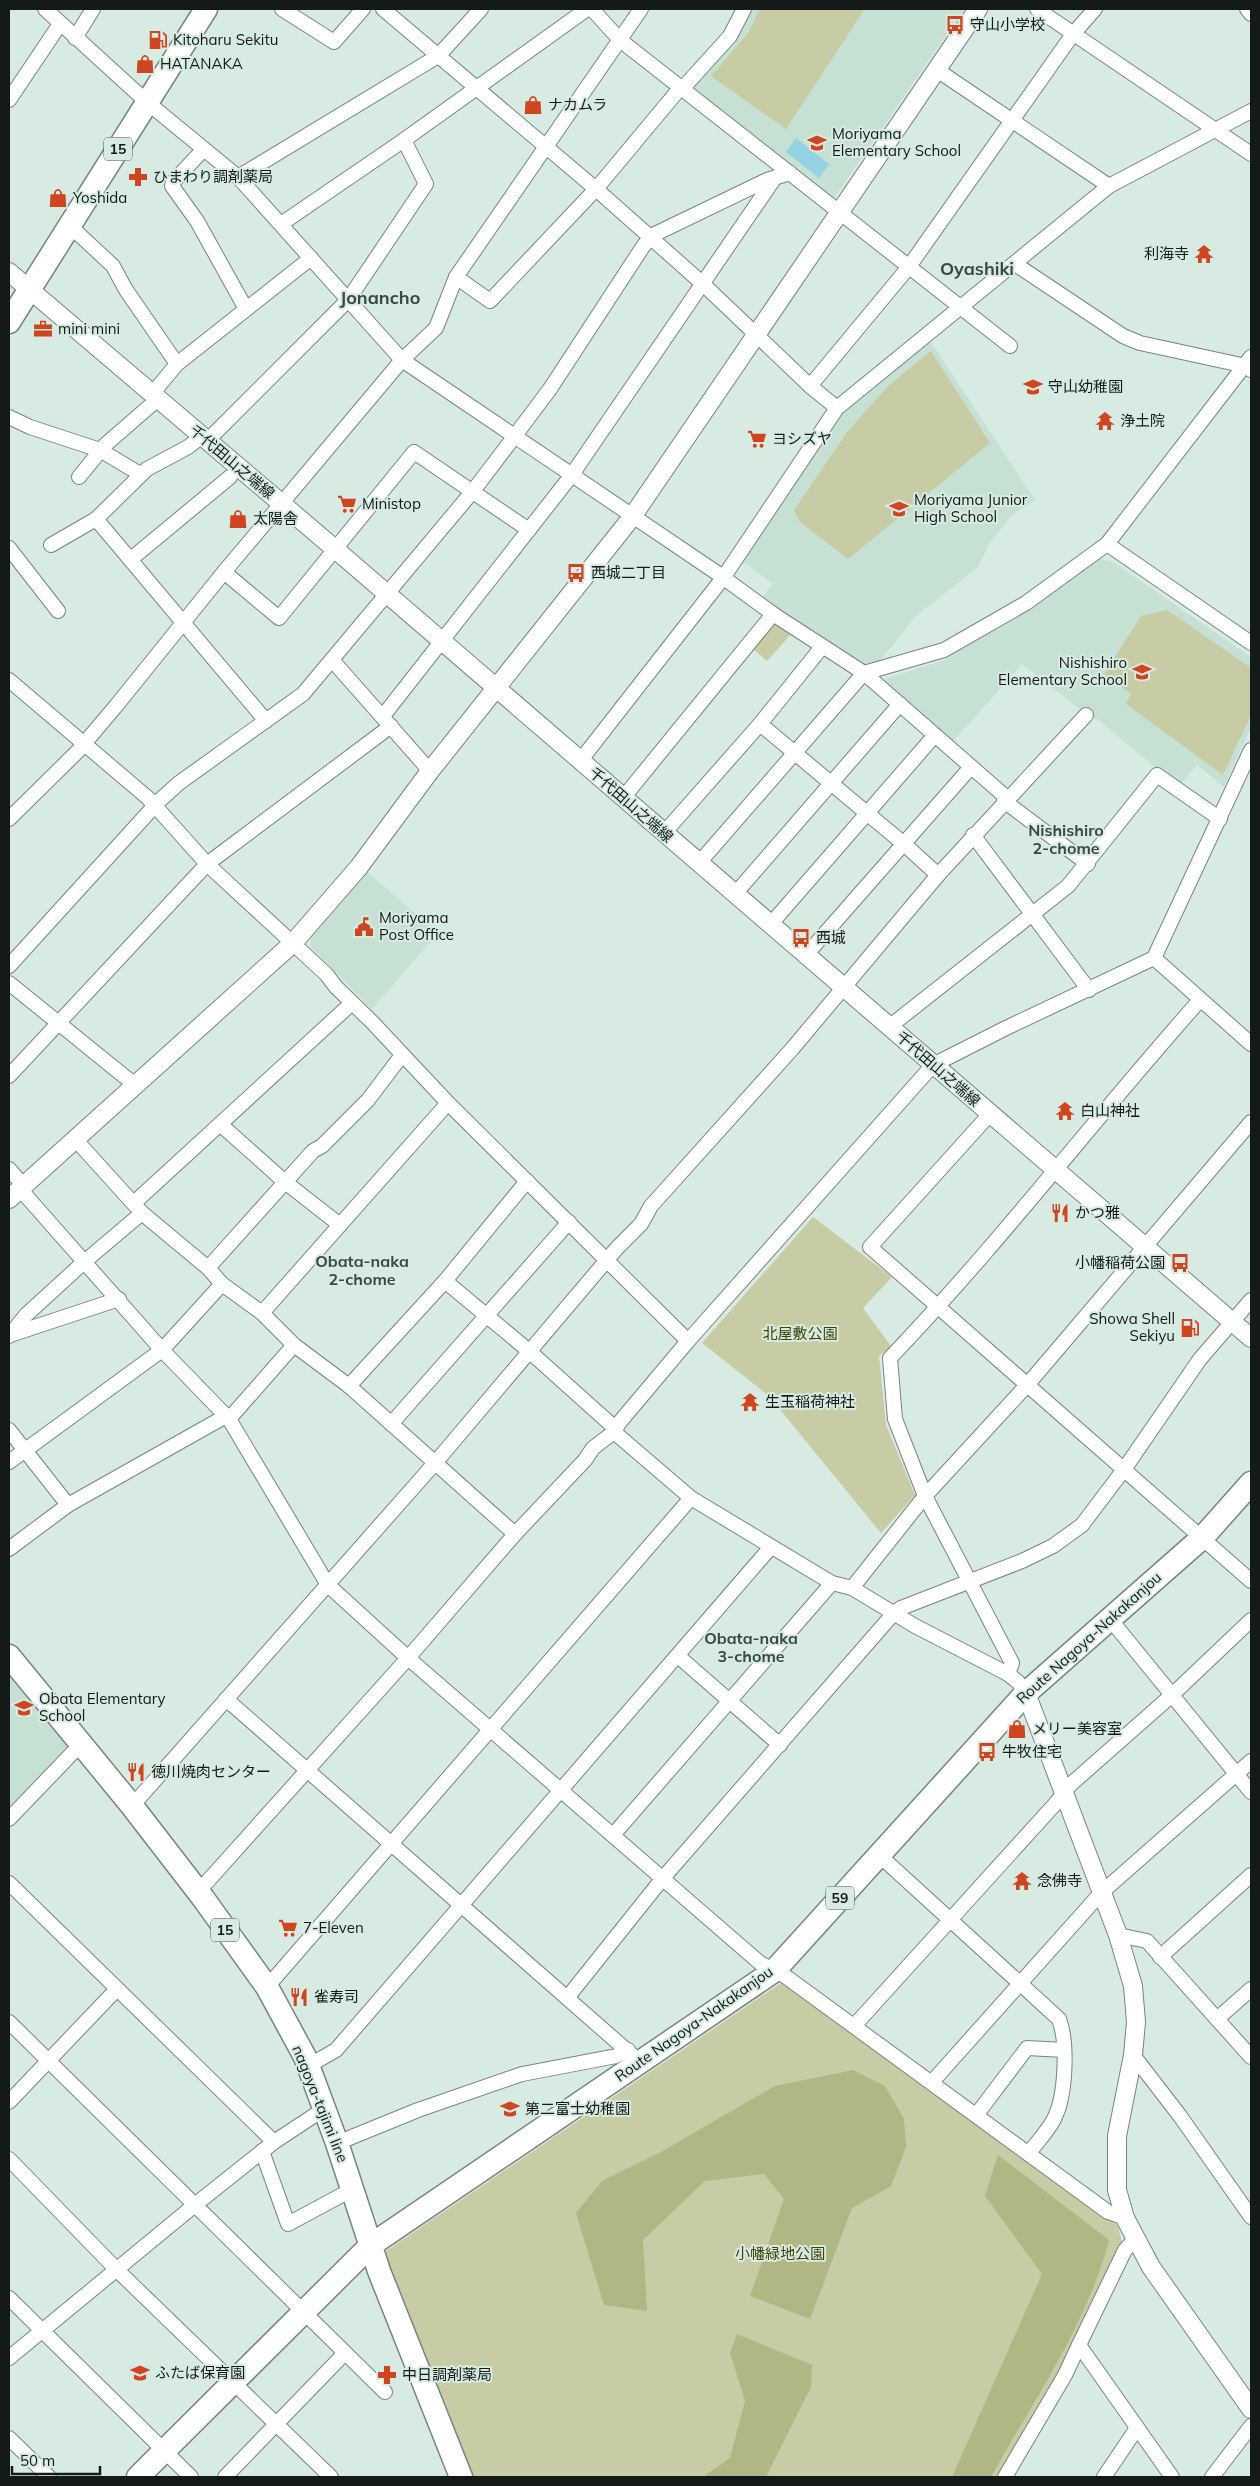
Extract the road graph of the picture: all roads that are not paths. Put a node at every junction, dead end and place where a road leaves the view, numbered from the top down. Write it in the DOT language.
graph roads {
  1 [pos="45,9"];
  2 [pos="94,9"];
  3 [pos="206,9"];
  4 [pos="282,9"];
  5 [pos="363,9"];
  6 [pos="384,9"];
  7 [pos="481,9"];
  8 [pos="587,9"];
  9 [pos="592,9"];
  10 [pos="641,9"];
  11 [pos="744,9"];
  12 [pos="978,9"];
  13 [pos="1037,9"];
  14 [pos="1095,9"];
  15 [pos="1248,9"];
  16 [pos="1251,14"];
  17 [pos="60,24"];
  18 [pos="1073,34"];
  19 [pos="75,38"];
  20 [pos="620,40"];
  21 [pos="438,56"];
  22 [pos="937,70"];
  23 [pos="477,87"];
  24 [pos="682,88"];
  25 [pos="9,100"];
  26 [pos="148,103"];
  27 [pos="1251,111"];
  28 [pos="1012,120"];
  29 [pos="1215,130"];
  30 [pos="404,140"];
  31 [pos="547,146"];
  32 [pos="203,150"];
  33 [pos="1251,154"];
  34 [pos="790,173"];
  35 [pos="238,176"];
  36 [pos="774,179"];
  37 [pos="1109,186"];
  38 [pos="596,189"];
  39 [pos="840,213"];
  40 [pos="281,224"];
  41 [pos="70,225"];
  42 [pos="650,238"];
  43 [pos="311,258"];
  44 [pos="1015,264"];
  45 [pos="908,268"];
  46 [pos="9,272"];
  47 [pos="456,277"];
  48 [pos="703,284"];
  49 [pos="28,289"];
  50 [pos="348,300"];
  51 [pos="246,309"];
  52 [pos="960,309"];
  53 [pos="9,322"];
  54 [pos="757,334"];
  55 [pos="1010,346"];
  56 [pos="402,360"];
  57 [pos="177,364"];
  58 [pos="1249,364"];
  59 [pos="810,386"];
  60 [pos="155,397"];
  61 [pos="837,408"];
  62 [pos="9,416"];
  63 [pos="514,437"];
  64 [pos="204,439"];
  65 [pos="100,450"];
  66 [pos="140,474"];
  67 [pos="572,476"];
  68 [pos="78,477"];
  69 [pos="230,477"];
  70 [pos="472,491"];
  71 [pos="282,504"];
  72 [pos="632,517"];
  73 [pos="96,519"];
  74 [pos="529,530"];
  75 [pos="1107,544"];
  76 [pos="51,545"];
  77 [pos="9,548"];
  78 [pos="334,549"];
  79 [pos="131,559"];
  80 [pos="224,572"];
  81 [pos="723,578"];
  82 [pos="385,594"];
  83 [pos="58,611"];
  84 [pos="773,614"];
  85 [pos="184,623"];
  86 [pos="441,641"];
  87 [pos="1251,643"];
  88 [pos="822,647"];
  89 [pos="332,660"];
  90 [pos="864,673"];
  91 [pos="9,681"];
  92 [pos="496,689"];
  93 [pos="900,704"];
  94 [pos="1086,714"];
  95 [pos="266,721"];
  96 [pos="387,721"];
  97 [pos="760,724"];
  98 [pos="935,735"];
  99 [pos="84,744"];
  100 [pos="1251,750"];
  101 [pos="796,752"];
  102 [pos="580,761"];
  103 [pos="971,767"];
  104 [pos="430,771"];
  105 [pos="830,782"];
  106 [pos="623,798"];
  107 [pos="1005,800"];
  108 [pos="155,806"];
  109 [pos="868,814"];
  110 [pos="9,819"];
  111 [pos="1220,819"];
  112 [pos="664,833"];
  113 [pos="973,835"];
  114 [pos="904,844"];
  115 [pos="698,863"];
  116 [pos="207,864"];
  117 [pos="1088,864"];
  118 [pos="938,875"];
  119 [pos="735,894"];
  120 [pos="1033,913"];
  121 [pos="770,925"];
  122 [pos="293,943"];
  123 [pos="806,955"];
  124 [pos="1154,958"];
  125 [pos="9,966"];
  126 [pos="9,983"];
  127 [pos="843,987"];
  128 [pos="1090,990"];
  129 [pos="1200,1000"];
  130 [pos="352,1003"];
  131 [pos="58,1022"];
  132 [pos="889,1027"];
  133 [pos="1251,1044"];
  134 [pos="402,1055"];
  135 [pos="934,1065"];
  136 [pos="9,1076"];
  137 [pos="135,1085"];
  138 [pos="448,1103"];
  139 [pos="990,1114"];
  140 [pos="1251,1122"];
  141 [pos="220,1124"];
  142 [pos="75,1139"];
  143 [pos="9,1169"];
  144 [pos="1055,1169"];
  145 [pos="527,1181"];
  146 [pos="285,1182"];
  147 [pos="17,1191"];
  148 [pos="138,1208"];
  149 [pos="569,1222"];
  150 [pos="340,1225"];
  151 [pos="1145,1247"];
  152 [pos="608,1261"];
  153 [pos="84,1262"];
  154 [pos="208,1268"];
  155 [pos="444,1281"];
  156 [pos="222,1284"];
  157 [pos="119,1299"];
  158 [pos="1251,1300"];
  159 [pos="939,1306"];
  160 [pos="262,1313"];
  161 [pos="487,1316"];
  162 [pos="1232,1322"];
  163 [pos="9,1335"];
  164 [pos="1251,1338"];
  165 [pos="688,1342"];
  166 [pos="294,1345"];
  167 [pos="162,1350"];
  168 [pos="529,1351"];
  169 [pos="1028,1384"];
  170 [pos="349,1386"];
  171 [pos="227,1417"];
  172 [pos="391,1424"];
  173 [pos="9,1430"];
  174 [pos="615,1430"];
  175 [pos="24,1450"];
  176 [pos="9,1462"];
  177 [pos="435,1463"];
  178 [pos="1124,1468"];
  179 [pos="1251,1483"];
  180 [pos="925,1496"];
  181 [pos="691,1498"];
  182 [pos="68,1505"];
  183 [pos="514,1534"];
  184 [pos="1203,1537"];
  185 [pos="771,1547"];
  186 [pos="9,1550"];
  187 [pos="970,1581"];
  188 [pos="1251,1582"];
  189 [pos="832,1583"];
  190 [pos="328,1585"];
  191 [pos="852,1588"];
  192 [pos="894,1613"];
  193 [pos="1110,1619"];
  194 [pos="1248,1627"];
  195 [pos="9,1656"];
  196 [pos="678,1656"];
  197 [pos="408,1658"];
  198 [pos="1008,1674"];
  199 [pos="1026,1693"];
  200 [pos="1172,1695"];
  201 [pos="226,1699"];
  202 [pos="729,1700"];
  203 [pos="490,1730"];
  204 [pos="81,1744"];
  205 [pos="780,1745"];
  206 [pos="1251,1761"];
  207 [pos="306,1769"];
  208 [pos="1236,1775"];
  209 [pos="562,1791"];
  210 [pos="1251,1792"];
  211 [pos="1063,1793"];
  212 [pos="132,1806"];
  213 [pos="9,1819"];
  214 [pos="613,1835"];
  215 [pos="392,1844"];
  216 [pos="878,1855"];
  217 [pos="1251,1875"];
  218 [pos="663,1878"];
  219 [pos="9,1883"];
  220 [pos="198,1892"];
  221 [pos="1101,1893"];
  222 [pos="463,1906"];
  223 [pos="951,1920"];
  224 [pos="1118,1935"];
  225 [pos="1160,1957"];
  226 [pos="774,1971"];
  227 [pos="1019,1984"];
  228 [pos="267,1988"];
  229 [pos="117,1989"];
  230 [pos="1251,1989"];
  231 [pos="567,1998"];
  232 [pos="1217,2019"];
  233 [pos="9,2022"];
  234 [pos="854,2026"];
  235 [pos="1064,2050"];
  236 [pos="1133,2055"];
  237 [pos="634,2056"];
  238 [pos="1251,2057"];
  239 [pos="50,2060"];
  240 [pos="308,2066"];
  241 [pos="932,2082"];
  242 [pos="9,2102"];
  243 [pos="324,2109"];
  244 [pos="977,2114"];
  245 [pos="274,2142"];
  246 [pos="338,2143"];
  247 [pos="262,2152"];
  248 [pos="1029,2153"];
  249 [pos="9,2159"];
  250 [pos="353,2189"];
  251 [pos="196,2204"];
  252 [pos="1251,2217"];
  253 [pos="1125,2218"];
  254 [pos="1135,2239"];
  255 [pos="371,2245"];
  256 [pos="117,2270"];
  257 [pos="9,2298"];
  258 [pos="303,2312"];
  259 [pos="42,2330"];
  260 [pos="1079,2345"];
  261 [pos="345,2353"];
  262 [pos="9,2358"];
  263 [pos="234,2383"];
  264 [pos="385,2392"];
  265 [pos="1251,2409"];
  266 [pos="276,2424"];
  267 [pos="1251,2426"];
  268 [pos="1137,2428"];
  269 [pos="9,2438"];
  270 [pos="164,2452"];
  271 [pos="49,2477"];
  272 [pos="138,2477"];
  273 [pos="191,2477"];
  274 [pos="225,2477"];
  275 [pos="331,2477"];
  276 [pos="461,2477"];
  277 [pos="1005,2477"];
  278 [pos="1104,2477"];
  279 [pos="1172,2477"];
  280 [pos="1212,2477"];
  1 -- 17 [label="street"];
  2 -- 19 [label="street"];
  3 -- 26 [label="main road, 15"];
  4 -- 5 [label="street"];
  6 -- 21 [label="street"];
  7 -- 21 [label="street"];
  8 -- 23 [label="street"];
  9 -- 20 [label="street"];
  10 -- 20 [label="street"];
  11 -- 24 [label="street"];
  12 -- 22 [label="street"];
  13 -- 18 [label="street"];
  14 -- 18 [label="street"];
  15 -- 16 [label="street"];
  17 -- 19 [label="street"];
  17 -- 25 [label="street"];
  18 -- 28 [label="street"];
  18 -- 29 [label="street"];
  19 -- 26 [label="street"];
  20 -- 24 [label="street"];
  20 -- 31 [label="street"];
  21 -- 23 [label="street"];
  21 -- 35 [label="street"];
  22 -- 28 [label="street"];
  22 -- 39 [label="street"];
  23 -- 30 [label="street"];
  23 -- 31 [label="street"];
  24 -- 34 [label="street"];
  24 -- 38 [label="street"];
  26 -- 32 [label="street"];
  26 -- 41 [label="main road, 15"];
  27 -- 29 [label="street"];
  28 -- 37 [label="street"];
  28 -- 45 [label="street"];
  29 -- 33 [label="street"];
  29 -- 37 [label="street"];
  30 -- 40 [label="street"];
  30 -- 50 [label="street"];
  31 -- 38 [label="street"];
  31 -- 47 [label="street"];
  32 -- 35 [label="street"];
  32 -- 51 [label="street"];
  34 -- 36 [label="street"];
  34 -- 39 [label="street"];
  35 -- 40 [label="street"];
  36 -- 42 [label="street"];
  36 -- 48 [label="street"];
  37 -- 44 [label="street"];
  38 -- 42 [label="street"];
  38 -- 47 [label="street"];
  39 -- 45 [label="street"];
  39 -- 54 [label="street"];
  40 -- 43 [label="street"];
  41 -- 49 [label="main road, 15"];
  41 -- 57 [label="street"];
  42 -- 48 [label="street"];
  42 -- 63 [label="street"];
  43 -- 50 [label="street"];
  43 -- 51 [label="street"];
  44 -- 52 [label="street"];
  44 -- 58 [label="street"];
  45 -- 52 [label="street"];
  45 -- 59 [label="street"];
  46 -- 49 [label="street, 千代田山之端線"];
  47 -- 56 [label="street"];
  48 -- 54 [label="street"];
  48 -- 67 [label="street"];
  49 -- 53 [label="main road, 15"];
  49 -- 60 [label="street, 千代田山之端線"];
  50 -- 56 [label="street"];
  50 -- 64 [label="street"];
  51 -- 57 [label="street"];
  52 -- 55 [label="street"];
  52 -- 61 [label="street"];
  54 -- 59 [label="street"];
  54 -- 72 [label="street"];
  56 -- 63 [label="street"];
  56 -- 71 [label="street"];
  57 -- 60 [label="street"];
  58 -- 75 [label="street"];
  59 -- 61 [label="street"];
  60 -- 64 [label="street, 千代田山之端線"];
  60 -- 65 [label="street"];
  61 -- 81 [label="street"];
  62 -- 65 [label="street"];
  63 -- 67 [label="street"];
  63 -- 70 [label="street"];
  64 -- 66 [label="street"];
  64 -- 71 [label="street, 千代田山之端線"];
  65 -- 66 [label="street"];
  65 -- 68 [label="street"];
  66 -- 73 [label="street"];
  67 -- 72 [label="street"];
  67 -- 74 [label="street"];
  69 -- 79 [label="street"];
  70 -- 74 [label="street"];
  70 -- 78 [label="street"];
  70 -- 82 [label="street"];
  71 -- 78 [label="street, 千代田山之端線"];
  71 -- 80 [label="street"];
  72 -- 81 [label="street"];
  72 -- 92 [label="street"];
  73 -- 76 [label="street"];
  73 -- 79 [label="street"];
  74 -- 86 [label="street"];
  75 -- 87 [label="street"];
  75 -- 90 [label="street"];
  77 -- 83 [label="street"];
  78 -- 80 [label="street"];
  78 -- 82 [label="street, 千代田山之端線"];
  79 -- 85 [label="street"];
  80 -- 85 [label="street"];
  81 -- 84 [label="street"];
  81 -- 102 [label="street"];
  82 -- 86 [label="street, 千代田山之端線"];
  82 -- 89 [label="street"];
  84 -- 88 [label="street"];
  84 -- 106 [label="street"];
  85 -- 95 [label="street"];
  85 -- 99 [label="street"];
  86 -- 92 [label="street, 千代田山之端線"];
  86 -- 96 [label="street"];
  88 -- 90 [label="street"];
  88 -- 97 [label="street"];
  89 -- 95 [label="street"];
  89 -- 96 [label="street"];
  90 -- 93 [label="street"];
  90 -- 101 [label="street"];
  91 -- 99 [label="street"];
  92 -- 102 [label="street, 千代田山之端線"];
  92 -- 104 [label="street"];
  93 -- 98 [label="street"];
  93 -- 105 [label="street"];
  94 -- 107 [label="street"];
  95 -- 108 [label="street"];
  96 -- 104 [label="street"];
  96 -- 116 [label="street"];
  97 -- 101 [label="street"];
  97 -- 112 [label="street"];
  98 -- 103 [label="street"];
  98 -- 109 [label="street"];
  99 -- 108 [label="street"];
  99 -- 110 [label="street"];
  100 -- 111 [label="street"];
  101 -- 105 [label="street"];
  101 -- 115 [label="street"];
  102 -- 106 [label="street, 千代田山之端線"];
  103 -- 107 [label="street"];
  103 -- 114 [label="street"];
  104 -- 122 [label="street"];
  105 -- 109 [label="street"];
  105 -- 119 [label="street"];
  106 -- 112 [label="street, 千代田山之端線"];
  107 -- 113 [label="street"];
  107 -- 117 [label="street"];
  108 -- 116 [label="street"];
  108 -- 125 [label="street"];
  109 -- 114 [label="street"];
  109 -- 121 [label="street"];
  111 -- 117 [label="street"];
  111 -- 124 [label="street"];
  112 -- 115 [label="street, 千代田山之端線"];
  113 -- 118 [label="street"];
  113 -- 120 [label="street"];
  114 -- 118 [label="street"];
  114 -- 123 [label="street"];
  115 -- 119 [label="street, 千代田山之端線"];
  116 -- 122 [label="street"];
  116 -- 131 [label="street"];
  117 -- 120 [label="street"];
  118 -- 127 [label="street"];
  119 -- 121 [label="street, 千代田山之端線"];
  120 -- 128 [label="street"];
  120 -- 132 [label="street"];
  121 -- 123 [label="street, 千代田山之端線"];
  122 -- 130 [label="street"];
  122 -- 137 [label="street"];
  123 -- 127 [label="street, 千代田山之端線"];
  124 -- 128 [label="street"];
  124 -- 129 [label="street"];
  126 -- 131 [label="street"];
  127 -- 132 [label="street, 千代田山之端線"];
  127 -- 152 [label="street"];
  128 -- 135 [label="street"];
  129 -- 133 [label="street"];
  129 -- 144 [label="street"];
  130 -- 134 [label="street"];
  130 -- 141 [label="street"];
  131 -- 136 [label="street"];
  131 -- 137 [label="street"];
  132 -- 135 [label="street, 千代田山之端線"];
  134 -- 138 [label="street"];
  134 -- 146 [label="street"];
  135 -- 139 [label="street, 千代田山之端線"];
  135 -- 165 [label="street"];
  137 -- 142 [label="street"];
  138 -- 145 [label="street"];
  138 -- 150 [label="street"];
  139 -- 144 [label="street, 千代田山之端線"];
  139 -- 159 [label="street"];
  140 -- 151 [label="street"];
  141 -- 146 [label="street"];
  141 -- 148 [label="street"];
  142 -- 147 [label="street"];
  142 -- 148 [label="street"];
  143 -- 147 [label="street"];
  144 -- 151 [label="street, 千代田山之端線"];
  144 -- 159 [label="street"];
  145 -- 149 [label="street"];
  145 -- 155 [label="street"];
  146 -- 150 [label="street"];
  146 -- 154 [label="street"];
  147 -- 153 [label="street"];
  148 -- 153 [label="street"];
  148 -- 154 [label="street"];
  149 -- 152 [label="street"];
  149 -- 161 [label="street"];
  150 -- 160 [label="street"];
  151 -- 162 [label="street, 千代田山之端線"];
  151 -- 169 [label="street"];
  152 -- 165 [label="street"];
  152 -- 168 [label="street"];
  153 -- 157 [label="street"];
  153 -- 163 [label="street"];
  154 -- 156 [label="street"];
  155 -- 161 [label="street"];
  155 -- 170 [label="street"];
  156 -- 160 [label="street"];
  156 -- 167 [label="street"];
  157 -- 163 [label="street"];
  157 -- 167 [label="street"];
  158 -- 162 [label="street"];
  159 -- 169 [label="street"];
  159 -- 180 [label="street"];
  160 -- 166 [label="street"];
  161 -- 168 [label="street"];
  161 -- 172 [label="street"];
  162 -- 164 [label="street, 千代田山之端線"];
  162 -- 178 [label="street"];
  165 -- 174 [label="street"];
  166 -- 170 [label="street"];
  166 -- 171 [label="street"];
  167 -- 171 [label="street"];
  167 -- 175 [label="street"];
  168 -- 174 [label="street"];
  168 -- 177 [label="street"];
  169 -- 178 [label="street"];
  169 -- 180 [label="street"];
  170 -- 172 [label="street"];
  171 -- 182 [label="street"];
  171 -- 190 [label="street"];
  172 -- 177 [label="street"];
  173 -- 175 [label="street"];
  174 -- 181 [label="street"];
  174 -- 183 [label="street"];
  175 -- 176 [label="street"];
  175 -- 182 [label="street"];
  177 -- 183 [label="street"];
  177 -- 190 [label="street"];
  178 -- 184 [label="street"];
  178 -- 187 [label="street"];
  179 -- 184 [label="main road, Route Nagoya-Nakakanjou / 59"];
  180 -- 187 [label="street"];
  180 -- 191 [label="street"];
  181 -- 185 [label="street"];
  181 -- 203 [label="street"];
  182 -- 186 [label="street"];
  183 -- 197 [label="street"];
  184 -- 188 [label="street"];
  184 -- 193 [label="main road, Route Nagoya-Nakakanjou / 59"];
  185 -- 189 [label="street"];
  185 -- 196 [label="street"];
  187 -- 192 [label="street"];
  187 -- 198 [label="street"];
  189 -- 191 [label="street"];
  189 -- 202 [label="street"];
  190 -- 197 [label="street"];
  190 -- 201 [label="street"];
  191 -- 192 [label="street"];
  192 -- 198 [label="street"];
  192 -- 205 [label="street"];
  193 -- 199 [label="main road, Route Nagoya-Nakakanjou / 59"];
  193 -- 200 [label="street"];
  194 -- 200 [label="street"];
  195 -- 204 [label="main road, nagoya-tajimi line / 15"];
  196 -- 202 [label="street"];
  196 -- 209 [label="street"];
  197 -- 203 [label="street"];
  197 -- 207 [label="street"];
  198 -- 199 [label="street"];
  199 -- 211 [label="street"];
  199 -- 216 [label="main road, Route Nagoya-Nakakanjou / 59"];
  200 -- 208 [label="street"];
  200 -- 211 [label="street"];
  201 -- 207 [label="street"];
  201 -- 212 [label="street"];
  202 -- 205 [label="street"];
  202 -- 214 [label="street"];
  203 -- 209 [label="street"];
  203 -- 215 [label="street"];
  204 -- 212 [label="main road, nagoya-tajimi line / 15"];
  204 -- 213 [label="street"];
  205 -- 218 [label="street"];
  206 -- 208 [label="street"];
  207 -- 215 [label="street"];
  207 -- 220 [label="street"];
  208 -- 210 [label="street"];
  208 -- 221 [label="street"];
  209 -- 214 [label="street"];
  209 -- 222 [label="street"];
  211 -- 221 [label="street"];
  211 -- 223 [label="street"];
  212 -- 220 [label="main road, nagoya-tajimi line / 15"];
  214 -- 218 [label="street"];
  215 -- 222 [label="street"];
  215 -- 228 [label="street"];
  216 -- 223 [label="street"];
  216 -- 226 [label="main road, Route Nagoya-Nakakanjou / 59"];
  217 -- 225 [label="street"];
  218 -- 226 [label="street"];
  218 -- 231 [label="street"];
  219 -- 229 [label="street"];
  220 -- 228 [label="main road, nagoya-tajimi line / 15"];
  221 -- 224 [label="street"];
  221 -- 227 [label="street"];
  222 -- 231 [label="street"];
  222 -- 240 [label="street"];
  223 -- 227 [label="street"];
  223 -- 234 [label="street"];
  224 -- 225 [label="street"];
  224 -- 236 [label="street"];
  225 -- 232 [label="street"];
  226 -- 234 [label="street"];
  226 -- 237 [label="main road, Route Nagoya-Nakakanjou / 59"];
  227 -- 235 [label="street"];
  227 -- 241 [label="street"];
  228 -- 240 [label="main road, nagoya-tajimi line / 15"];
  229 -- 239 [label="street"];
  229 -- 245 [label="street"];
  230 -- 232 [label="street"];
  231 -- 237 [label="street"];
  232 -- 238 [label="street"];
  233 -- 239 [label="street"];
  234 -- 241 [label="street"];
  235 -- 244 [label="street"];
  235 -- 248 [label="street"];
  236 -- 252 [label="street"];
  236 -- 253 [label="street"];
  237 -- 246 [label="street"];
  237 -- 255 [label="main road, Route Nagoya-Nakakanjou / 59"];
  239 -- 242 [label="street"];
  239 -- 251 [label="street"];
  240 -- 243 [label="main road, nagoya-tajimi line / 15"];
  241 -- 244 [label="street"];
  243 -- 245 [label="street"];
  243 -- 246 [label="main road, nagoya-tajimi line / 15"];
  244 -- 248 [label="street"];
  245 -- 247 [label="street"];
  246 -- 250 [label="main road, nagoya-tajimi line / 15"];
  247 -- 250 [label="street"];
  247 -- 251 [label="street"];
  248 -- 253 [label="street"];
  249 -- 256 [label="street"];
  250 -- 255 [label="main road, nagoya-tajimi line / 15"];
  251 -- 256 [label="street"];
  251 -- 258 [label="street"];
  253 -- 254 [label="street"];
  254 -- 260 [label="street"];
  254 -- 265 [label="street"];
  255 -- 258 [label="main road, Route Nagoya-Nakakanjou / 59"];
  255 -- 276 [label="main road, nagoya-tajimi line / 15"];
  256 -- 259 [label="street"];
  256 -- 263 [label="street"];
  257 -- 259 [label="street"];
  258 -- 261 [label="street"];
  258 -- 263 [label="main road, Route Nagoya-Nakakanjou / 59"];
  259 -- 262 [label="street"];
  259 -- 270 [label="street"];
  260 -- 268 [label="street"];
  260 -- 277 [label="street"];
  261 -- 264 [label="street"];
  261 -- 266 [label="street"];
  263 -- 266 [label="street"];
  263 -- 270 [label="main road, Route Nagoya-Nakakanjou / 59"];
  266 -- 274 [label="street"];
  266 -- 275 [label="street"];
  267 -- 280 [label="street"];
  268 -- 278 [label="street"];
  268 -- 279 [label="street"];
  269 -- 271 [label="street"];
  270 -- 272 [label="main road, Route Nagoya-Nakakanjou / 59"];
  270 -- 273 [label="street"];
}
